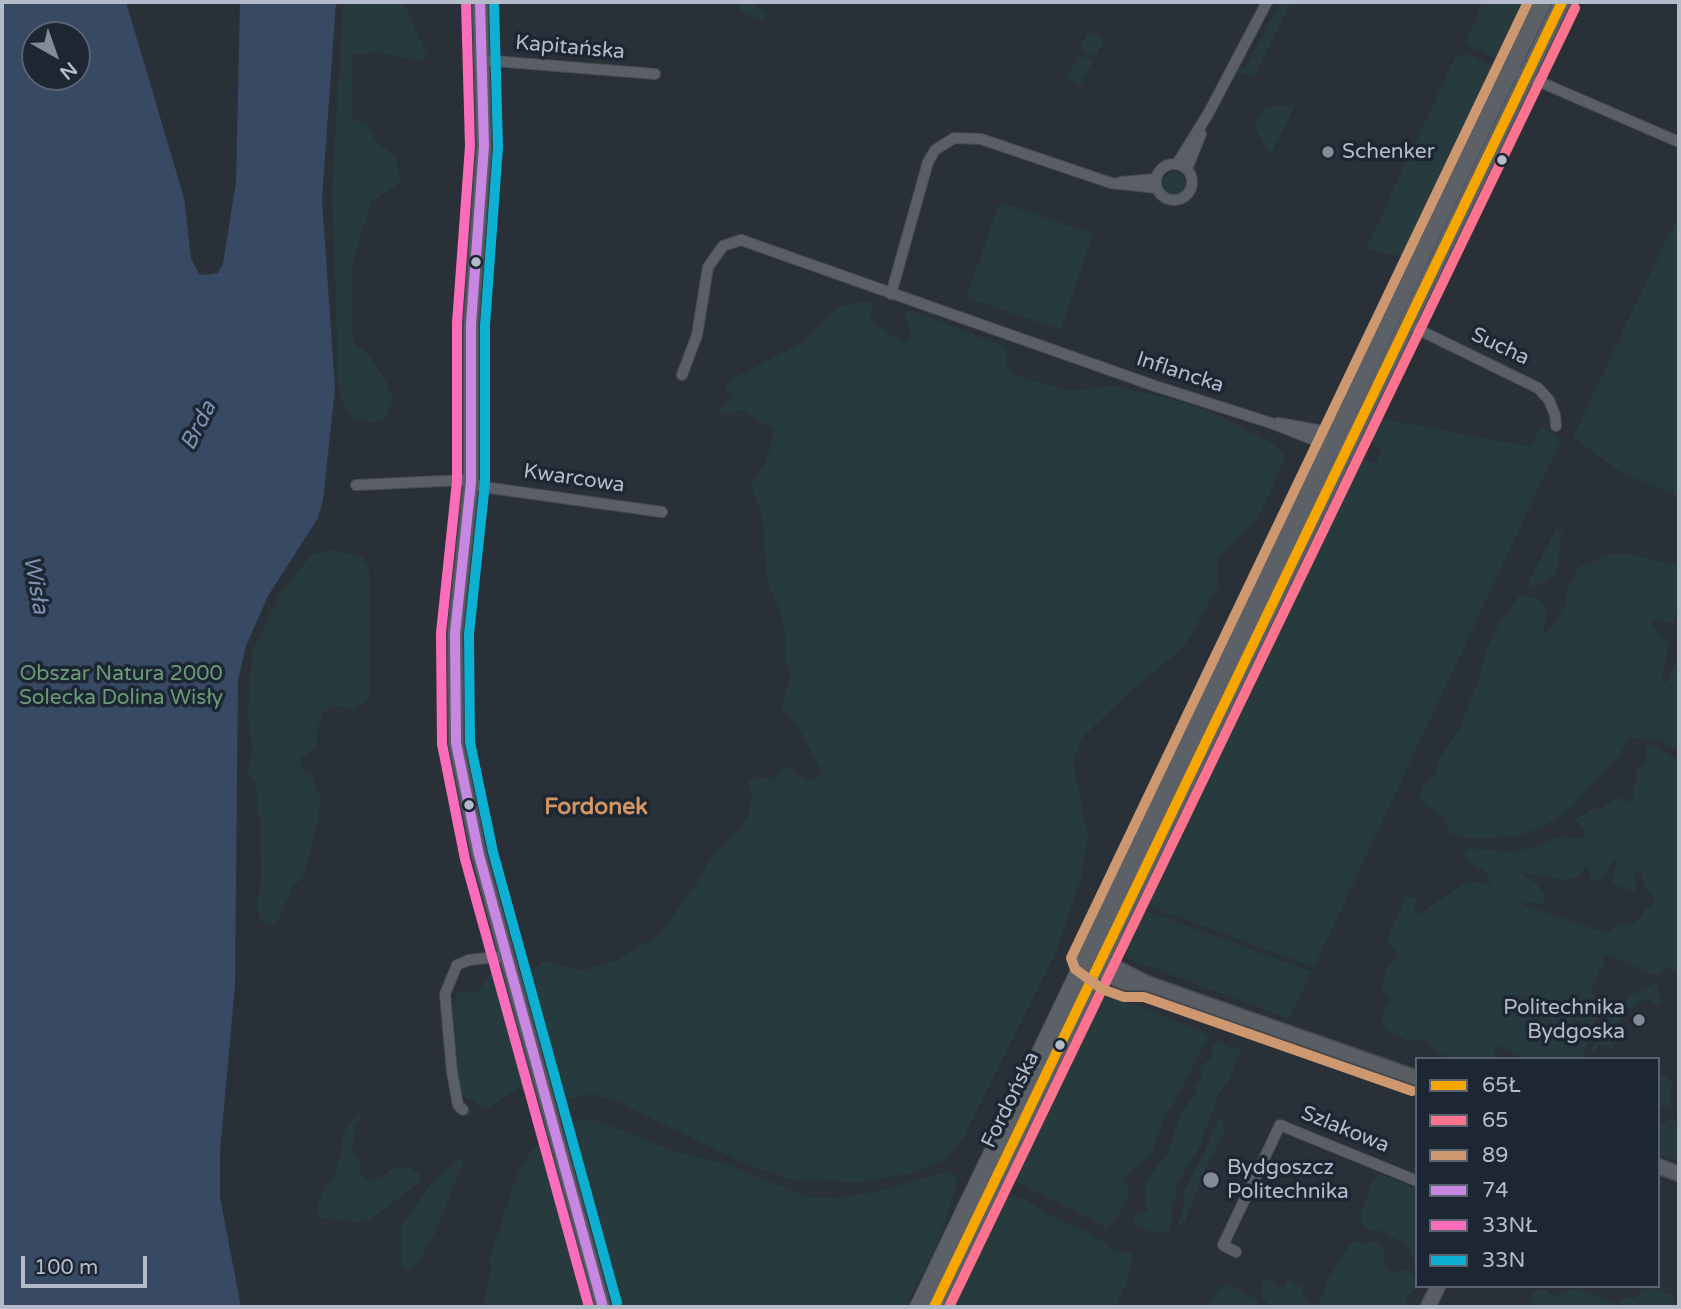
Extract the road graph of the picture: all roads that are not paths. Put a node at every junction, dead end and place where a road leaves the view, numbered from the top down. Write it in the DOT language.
graph roads {
  1 [pos="480,2"];
  2 [pos="1266,2"];
  3 [pos="1543,2"];
  4 [pos="1562,2"];
  5 [pos="482,60"];
  6 [pos="1510,69"];
  7 [pos="654,74"];
  8 [pos="1526,77"];
  9 [pos="1679,142"];
  10 [pos="1182,167"];
  11 [pos="1157,183"];
  12 [pos="891,294"];
  13 [pos="1407,324"];
  14 [pos="682,375"];
  15 [pos="1343,418"];
  16 [pos="1271,423"];
  17 [pos="1556,425"];
  18 [pos="1318,430"];
  19 [pos="1332,443"];
  20 [pos="1348,448"];
  21 [pos="471,482"];
  22 [pos="356,485"];
  23 [pos="660,509"];
  24 [pos="1206,723"];
  25 [pos="1111,941"];
  26 [pos="507,956"];
  27 [pos="1094,965"];
  28 [pos="1119,969"];
  29 [pos="1146,984"];
  30 [pos="1415,1076"];
  31 [pos="463,1110"];
  32 [pos="1660,1167"];
  33 [pos="1679,1174"];
  34 [pos="1415,1180"];
  35 [pos="1236,1252"];
  36 [pos="1437,1288"];
  37 [pos="603,1307"];
  38 [pos="918,1307"];
  39 [pos="934,1307"];
  40 [pos="1429,1307"];
  1 -- 5 [label="street"];
  2 -- 10 [label="street"];
  3 -- 6 [label="main road, Fordońska"];
  4 -- 8 [label="main road, Fordońska"];
  5 -- 7 [label="street, Kapitańska"];
  5 -- 21 [label="street"];
  6 -- 8 [label="street"];
  6 -- 15 [label="main road, Fordońska"];
  8 -- 9 [label="street"];
  8 -- 13 [label="main road, Fordońska"];
  10 -- 11 [label="street"];
  10 -- 11 [label="street"];
  11 -- 12 [label="street"];
  12 -- 14 [label="street, Inflancka"];
  12 -- 16 [label="street, Inflancka"];
  13 -- 17 [label="street, Sucha"];
  13 -- 20 [label="main road, Fordońska"];
  15 -- 18 [label="street"];
  15 -- 19 [label="main road, Fordońska"];
  16 -- 18 [label="street, Inflancka"];
  16 -- 19 [label="street, Inflancka"];
  18 -- 19 [label="street, Inflancka"];
  19 -- 20 [label="street"];
  19 -- 24 [label="main road, Fordońska"];
  20 -- 24 [label="main road, Fordońska"];
  21 -- 22 [label="street, Kwarcowa"];
  21 -- 23 [label="street, Kwarcowa"];
  21 -- 26 [label="street"];
  24 -- 25 [label="main road, Fordońska"];
  24 -- 27 [label="main road, Fordońska"];
  25 -- 27 [label="main road, Fordońska"];
  25 -- 28 [label="street"];
  26 -- 31 [label="street"];
  26 -- 37 [label="street"];
  27 -- 28 [label="street"];
  27 -- 29 [label="street"];
  27 -- 38 [label="main road, Fordońska"];
  27 -- 39 [label="main road, Fordońska"];
  28 -- 29 [label="street"];
  29 -- 30 [label="street"];
  32 -- 33 [label="street"];
  34 -- 35 [label="street, Szlakowa"];
  36 -- 40 [label="street"];
}
